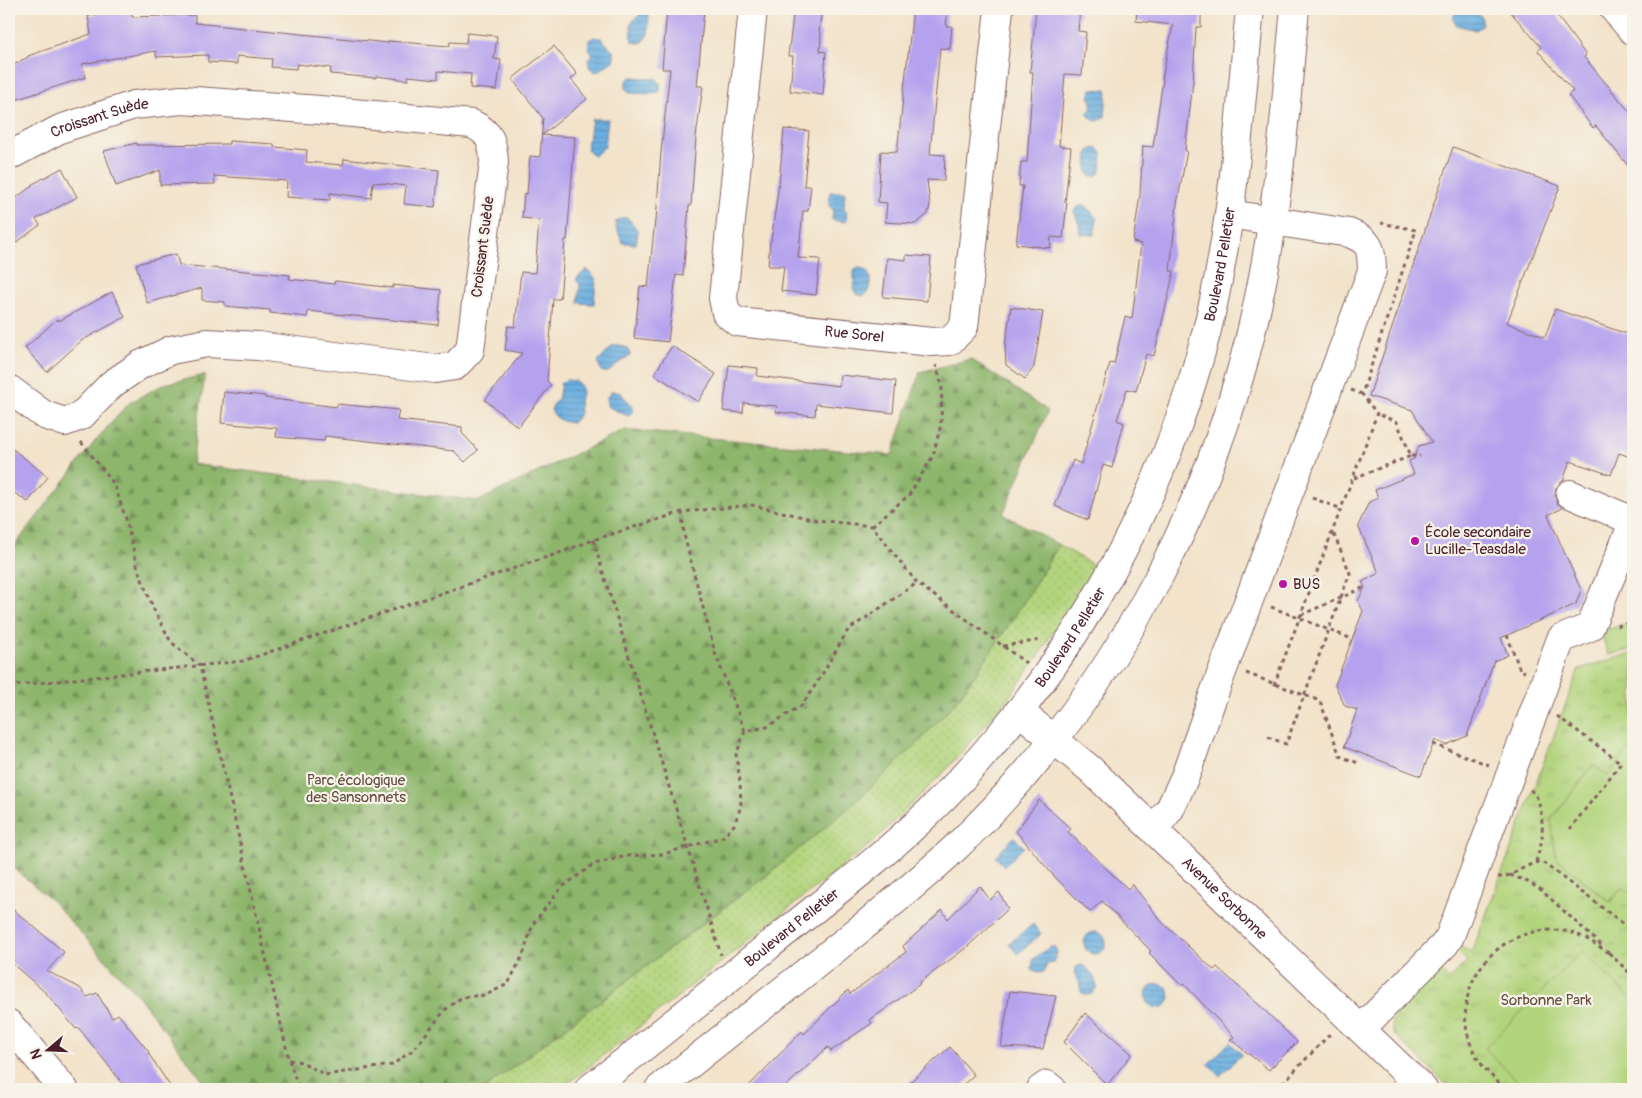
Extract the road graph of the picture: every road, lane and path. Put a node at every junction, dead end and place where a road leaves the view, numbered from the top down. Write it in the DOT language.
graph roads {
  1 [pos="752,9"];
  2 [pos="1000,9"];
  3 [pos="1250,9"];
  4 [pos="1295,9"];
  5 [pos="1614,9"];
  6 [pos="1633,31"];
  7 [pos="9,156"];
  8 [pos="1229,214"];
  9 [pos="1272,220"];
  10 [pos="1416,230"];
  11 [pos="932,342"];
  12 [pos="9,389"];
  13 [pos="1377,414"];
  14 [pos="65,422"];
  15 [pos="1411,456"];
  16 [pos="1420,456"];
  17 [pos="1353,478"];
  18 [pos="1290,490"];
  19 [pos="1570,494"];
  20 [pos="1342,509"];
  21 [pos="682,512"];
  22 [pos="1633,522"];
  23 [pos="872,526"];
  24 [pos="1333,532"];
  25 [pos="593,540"];
  26 [pos="917,582"];
  27 [pos="1365,587"];
  28 [pos="1342,596"];
  29 [pos="1249,599"];
  30 [pos="1300,617"];
  31 [pos="1329,630"];
  32 [pos="1507,635"];
  33 [pos="1352,639"];
  34 [pos="1046,640"];
  35 [pos="1002,646"];
  36 [pos="200,666"];
  37 [pos="1033,669"];
  38 [pos="1529,674"];
  39 [pos="9,686"];
  40 [pos="1304,696"];
  41 [pos="1019,711"];
  42 [pos="1560,718"];
  43 [pos="745,731"];
  44 [pos="1268,737"];
  45 [pos="1055,740"];
  46 [pos="1433,744"];
  47 [pos="1358,763"];
  48 [pos="1494,767"];
  49 [pos="1533,791"];
  50 [pos="1570,828"];
  51 [pos="1154,829"];
  52 [pos="688,847"];
  53 [pos="1536,862"];
  54 [pos="1509,874"];
  55 [pos="1500,877"];
  56 [pos="1633,931"];
  57 [pos="1609,953"];
  58 [pos="723,964"];
  59 [pos="1633,976"];
  60 [pos="9,1024"];
  61 [pos="1361,1029"];
  62 [pos="1331,1033"];
  63 [pos="289,1060"];
  64 [pos="64,1089"];
  65 [pos="299,1089"];
  66 [pos="589,1089"];
  67 [pos="659,1089"];
  68 [pos="1041,1089"];
  69 [pos="1052,1089"];
  70 [pos="1277,1089"];
  71 [pos="1423,1089"];
  72 [pos="1505,1089"];
  1 -- 11 [label="street, Rue Sorel"];
  2 -- 11 [label="street, Rue Sorel"];
  3 -- 8 [label="street, Boulevard Pelletier"];
  4 -- 9 [label="street"];
  5 -- 6 [label="street"];
  7 -- 14 [label="street, Croissant Suède"];
  8 -- 9 [label="street"];
  8 -- 41 [label="street, Boulevard Pelletier"];
  9 -- 18 [label="street"];
  9 -- 45 [label="street"];
  10 -- 13 [label="path"];
  11 -- 23 [label="path"];
  12 -- 14 [label="street"];
  13 -- 15 [label="path"];
  13 -- 17 [label="path"];
  14 -- 36 [label="path"];
  15 -- 16 [label="path"];
  15 -- 17 [label="path"];
  17 -- 20 [label="path"];
  18 -- 20 [label="path"];
  18 -- 29 [label="street"];
  19 -- 22 [label="street"];
  20 -- 24 [label="path"];
  21 -- 23 [label="path"];
  21 -- 25 [label="path"];
  21 -- 43 [label="path"];
  22 -- 61 [label="street"];
  23 -- 26 [label="path"];
  24 -- 28 [label="path"];
  24 -- 30 [label="path"];
  25 -- 36 [label="path"];
  25 -- 52 [label="path"];
  26 -- 35 [label="path"];
  26 -- 43 [label="path"];
  27 -- 28 [label="path"];
  28 -- 30 [label="path"];
  28 -- 31 [label="path"];
  29 -- 30 [label="path"];
  29 -- 51 [label="street"];
  30 -- 31 [label="path"];
  30 -- 40 [label="path"];
  31 -- 33 [label="path"];
  31 -- 40 [label="path"];
  32 -- 38 [label="path"];
  34 -- 35 [label="path"];
  35 -- 37 [label="path"];
  36 -- 39 [label="path"];
  36 -- 63 [label="path"];
  40 -- 44 [label="path"];
  40 -- 47 [label="path"];
  41 -- 45 [label="street, Avenue Sorbonne"];
  41 -- 66 [label="street, Boulevard Pelletier"];
  42 -- 50 [label="path"];
  43 -- 52 [label="path"];
  45 -- 51 [label="street, Avenue Sorbonne"];
  45 -- 67 [label="street"];
  46 -- 48 [label="path"];
  49 -- 53 [label="path"];
  51 -- 61 [label="street, Avenue Sorbonne"];
  52 -- 58 [label="path"];
  52 -- 63 [label="path"];
  53 -- 54 [label="path"];
  53 -- 56 [label="path"];
  54 -- 55 [label="path"];
  54 -- 57 [label="path"];
  57 -- 59 [label="path"];
  57 -- 72 [label="path"];
  60 -- 64 [label="street"];
  61 -- 71 [label="street, Avenue Sorbonne"];
  62 -- 70 [label="path"];
  63 -- 65 [label="path"];
  68 -- 69 [label="street"];
}
